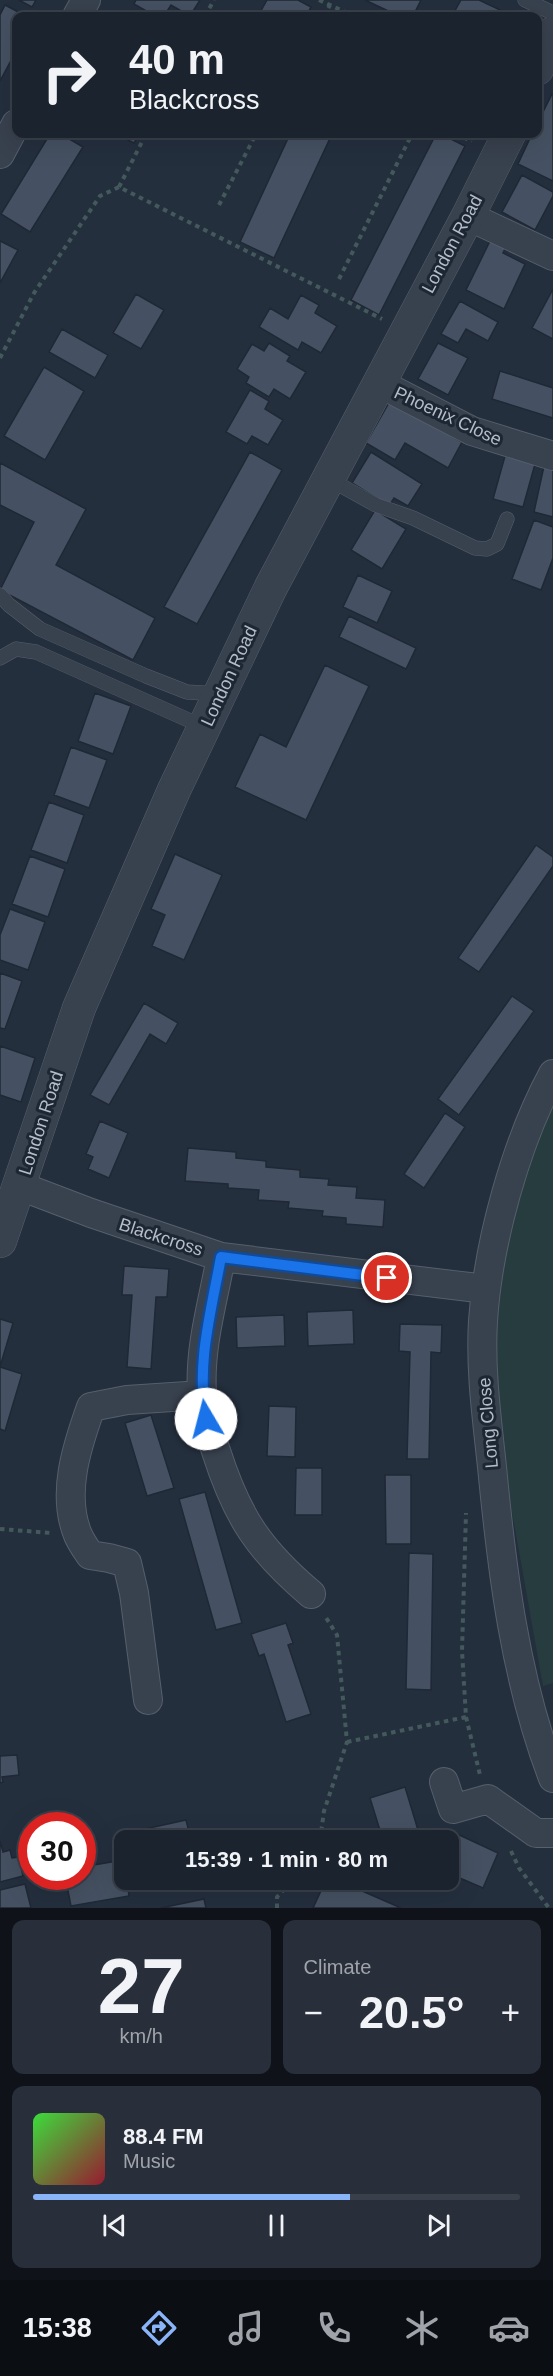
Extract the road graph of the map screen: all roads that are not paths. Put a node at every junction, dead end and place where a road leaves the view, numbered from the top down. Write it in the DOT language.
graph roads {
  1 [pos="525,0"];
  2 [pos="553,13"];
  3 [pos="553,33"];
  4 [pos="543,69"];
  5 [pos="12,132"];
  6 [pos="507,138"];
  7 [pos="0,154"];
  8 [pos="468,216"];
  9 [pos="553,256"];
  10 [pos="379,383"];
  11 [pos="553,456"];
  12 [pos="329,478"];
  13 [pos="507,519"];
  14 [pos="0,595"];
  15 [pos="0,658"];
  16 [pos="219,694"];
  17 [pos="204,727"];
  18 [pos="553,1074"];
  19 [pos="20,1186"];
  20 [pos="0,1241"];
  21 [pos="221,1257"];
  22 [pos="486,1289"];
  23 [pos="202,1395"];
  24 [pos="311,1594"];
  25 [pos="148,1700"];
  26 [pos="545,1729"];
  27 [pos="553,1778"];
  28 [pos="444,1782"];
  29 [pos="553,1833"];
  1 -- 2 [label="lane"];
  3 -- 4 [label="street"];
  5 -- 7 [label="street"];
  6 -- 8 [label="street, London Road"];
  8 -- 9 [label="street"];
  8 -- 10 [label="street, London Road"];
  10 -- 11 [label="street, Phoenix Close"];
  10 -- 12 [label="street, London Road"];
  12 -- 13 [label="lane"];
  12 -- 16 [label="street, London Road"];
  14 -- 16 [label="lane"];
  15 -- 17 [label="lane"];
  16 -- 17 [label="street, London Road"];
  17 -- 19 [label="street, London Road"];
  18 -- 22 [label="street, Long Close"];
  19 -- 20 [label="street, London Road"];
  19 -- 21 [label="street, Blackcross"];
  21 -- 22 [label="street, Blackcross"];
  21 -- 23 [label="street"];
  22 -- 26 [label="street, Long Close"];
  23 -- 24 [label="street"];
  23 -- 25 [label="street"];
  26 -- 27 [label="street, Long Close"];
  28 -- 29 [label="street"];
}
